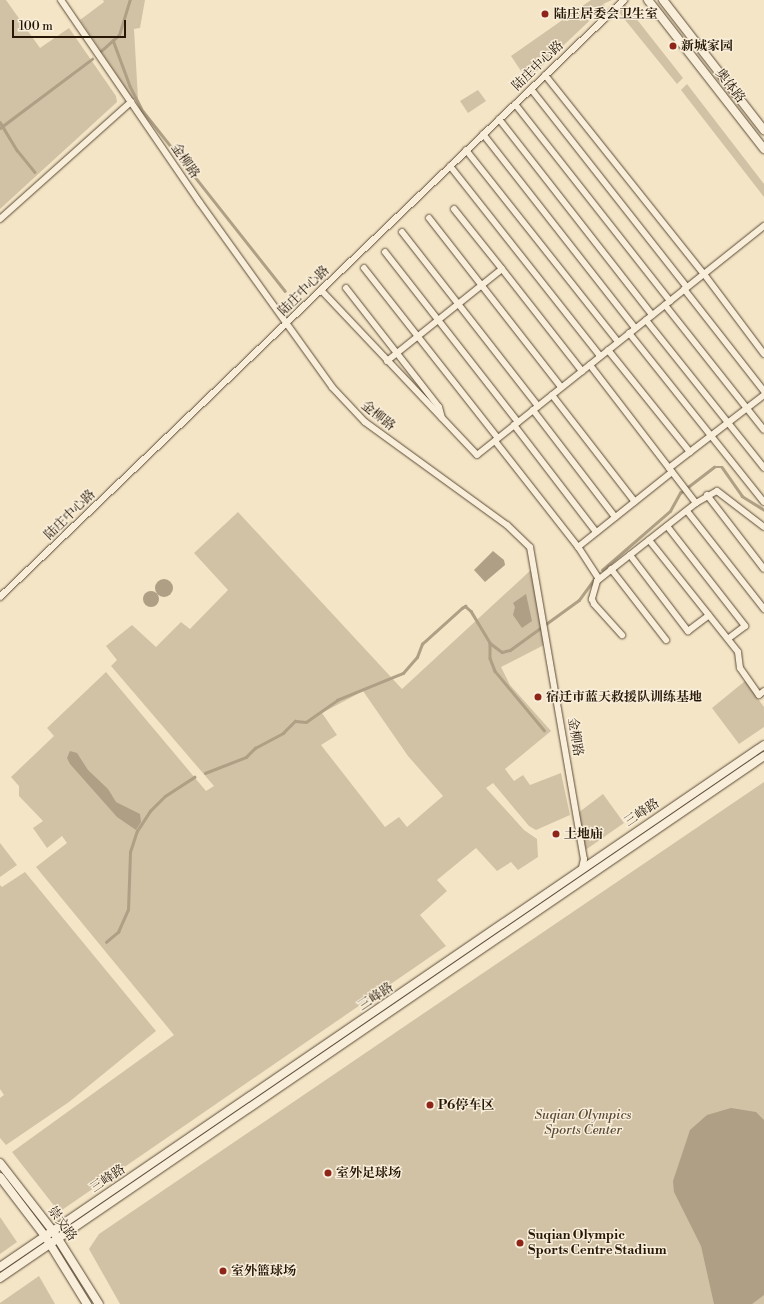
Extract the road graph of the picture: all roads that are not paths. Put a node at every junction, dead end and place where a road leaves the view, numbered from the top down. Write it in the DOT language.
graph roads {
  1 [pos="61,0"];
  2 [pos="624,0"];
  3 [pos="648,0"];
  4 [pos="663,0"];
  5 [pos="545,75"];
  6 [pos="531,88"];
  7 [pos="131,102"];
  8 [pos="515,104"];
  9 [pos="499,119"];
  10 [pos="764,130"];
  11 [pos="483,134"];
  12 [pos="764,149"];
  13 [pos="466,150"];
  14 [pos="450,166"];
  15 [pos="454,209"];
  16 [pos="430,218"];
  17 [pos="0,220"];
  18 [pos="764,226"];
  19 [pos="402,232"];
  20 [pos="385,252"];
  21 [pos="364,268"];
  22 [pos="502,269"];
  23 [pos="704,274"];
  24 [pos="482,285"];
  25 [pos="346,288"];
  26 [pos="686,288"];
  27 [pos="321,290"];
  28 [pos="667,303"];
  29 [pos="459,304"];
  30 [pos="652,315"];
  31 [pos="438,320"];
  32 [pos="646,320"];
  33 [pos="286,323"];
  34 [pos="636,328"];
  35 [pos="629,333"];
  36 [pos="418,336"];
  37 [pos="618,342"];
  38 [pos="608,350"];
  39 [pos="397,353"];
  40 [pos="764,354"];
  41 [pos="600,356"];
  42 [pos="387,361"];
  43 [pos="590,364"];
  44 [pos="582,371"];
  45 [pos="562,387"];
  46 [pos="764,391"];
  47 [pos="552,395"];
  48 [pos="764,395"];
  49 [pos="535,408"];
  50 [pos="747,408"];
  51 [pos="442,418"];
  52 [pos="728,423"];
  53 [pos="516,424"];
  54 [pos="764,430"];
  55 [pos="711,436"];
  56 [pos="496,439"];
  57 [pos="690,452"];
  58 [pos="764,468"];
  59 [pos="671,470"];
  60 [pos="707,495"];
  61 [pos="635,502"];
  62 [pos="764,502"];
  63 [pos="696,503"];
  64 [pos="687,510"];
  65 [pos="616,517"];
  66 [pos="667,526"];
  67 [pos="764,527"];
  68 [pos="596,532"];
  69 [pos="649,540"];
  70 [pos="578,547"];
  71 [pos="630,555"];
  72 [pos="611,569"];
  73 [pos="764,570"];
  74 [pos="599,579"];
  75 [pos="0,597"];
  76 [pos="764,609"];
  77 [pos="709,615"];
  78 [pos="622,635"];
  79 [pos="728,639"];
  80 [pos="666,640"];
  81 [pos="764,691"];
  82 [pos="764,745"];
  83 [pos="764,756"];
  84 [pos="582,868"];
  85 [pos="0,1163"];
  86 [pos="0,1177"];
  87 [pos="53,1231"];
  88 [pos="45,1236"];
  89 [pos="58,1238"];
  90 [pos="50,1244"];
  91 [pos="0,1267"];
  92 [pos="0,1278"];
  93 [pos="87,1304"];
  94 [pos="98,1304"];
  1 -- 7 [label="street, 金柳路"];
  2 -- 5 [label="street, 陆庄中心路"];
  3 -- 12 [label="main road, 奥体路"];
  4 -- 10 [label="main road, 奥体路"];
  5 -- 6 [label="street, 陆庄中心路"];
  5 -- 23 [label="street"];
  6 -- 8 [label="street, 陆庄中心路"];
  6 -- 26 [label="street"];
  7 -- 17 [label="street"];
  7 -- 33 [label="street, 金柳路"];
  8 -- 9 [label="street, 陆庄中心路"];
  8 -- 28 [label="street"];
  9 -- 11 [label="street, 陆庄中心路"];
  9 -- 30 [label="street"];
  11 -- 13 [label="street, 陆庄中心路"];
  11 -- 34 [label="street"];
  13 -- 14 [label="street, 陆庄中心路"];
  13 -- 37 [label="street"];
  14 -- 27 [label="street, 陆庄中心路"];
  14 -- 41 [label="street"];
  15 -- 22 [label="street"];
  16 -- 24 [label="street"];
  18 -- 23 [label="street"];
  19 -- 29 [label="street"];
  20 -- 31 [label="street"];
  21 -- 36 [label="street"];
  22 -- 24 [label="street"];
  22 -- 44 [label="street"];
  23 -- 26 [label="street"];
  23 -- 40 [label="street"];
  24 -- 29 [label="street"];
  24 -- 45 [label="street"];
  25 -- 39 [label="street"];
  26 -- 28 [label="street"];
  26 -- 46 [label="street"];
  27 -- 33 [label="street, 陆庄中心路"];
  27 -- 42 [label="street"];
  28 -- 30 [label="street"];
  28 -- 50 [label="street"];
  29 -- 31 [label="street"];
  29 -- 49 [label="street"];
  30 -- 32 [label="street"];
  31 -- 36 [label="street"];
  31 -- 53 [label="street"];
  32 -- 34 [label="street"];
  32 -- 52 [label="street"];
  33 -- 75 [label="street, 陆庄中心路"];
  33 -- 84 [label="street, 金柳路"];
  34 -- 35 [label="street"];
  35 -- 37 [label="street"];
  35 -- 55 [label="street"];
  36 -- 39 [label="street"];
  36 -- 56 [label="street"];
  37 -- 38 [label="street"];
  38 -- 41 [label="street"];
  38 -- 57 [label="street"];
  39 -- 42 [label="street"];
  39 -- 51 [label="street"];
  41 -- 43 [label="street"];
  42 -- 51 [label="street"];
  43 -- 44 [label="street"];
  43 -- 59 [label="street"];
  44 -- 45 [label="street"];
  45 -- 47 [label="street"];
  47 -- 49 [label="street"];
  47 -- 61 [label="street"];
  48 -- 50 [label="street"];
  49 -- 53 [label="street"];
  49 -- 65 [label="street"];
  50 -- 52 [label="street"];
  50 -- 54 [label="street"];
  51 -- 56 [label="street"];
  52 -- 55 [label="street"];
  52 -- 58 [label="street"];
  53 -- 56 [label="street"];
  53 -- 68 [label="street"];
  55 -- 57 [label="street"];
  55 -- 62 [label="street"];
  56 -- 70 [label="street"];
  57 -- 59 [label="street"];
  59 -- 61 [label="street"];
  59 -- 63 [label="street"];
  60 -- 63 [label="street"];
  60 -- 67 [label="street"];
  60 -- 73 [label="street"];
  61 -- 65 [label="street"];
  63 -- 64 [label="street"];
  64 -- 66 [label="street"];
  64 -- 76 [label="street"];
  65 -- 68 [label="street"];
  66 -- 69 [label="street"];
  66 -- 79 [label="street"];
  68 -- 70 [label="street"];
  69 -- 71 [label="street"];
  69 -- 77 [label="street"];
  70 -- 74 [label="street"];
  71 -- 72 [label="street"];
  71 -- 77 [label="street"];
  72 -- 74 [label="street"];
  72 -- 80 [label="street"];
  74 -- 78 [label="street"];
  77 -- 79 [label="street"];
  79 -- 81 [label="street"];
  82 -- 84 [label="main road, 三峰路"];
  83 -- 89 [label="main road, 三峰路"];
  84 -- 87 [label="main road, 三峰路"];
  85 -- 87 [label="main road, 崇文路"];
  86 -- 88 [label="main road, 崇文路"];
  87 -- 88 [label="main road, 三峰路"];
  87 -- 89 [label="main road, 崇文路"];
  88 -- 90 [label="main road, 崇文路"];
  88 -- 91 [label="main road, 三峰路"];
  89 -- 90 [label="main road, 三峰路"];
  89 -- 94 [label="main road, 崇文路"];
  90 -- 92 [label="main road, 三峰路"];
  90 -- 93 [label="main road, 崇文路"];
}
